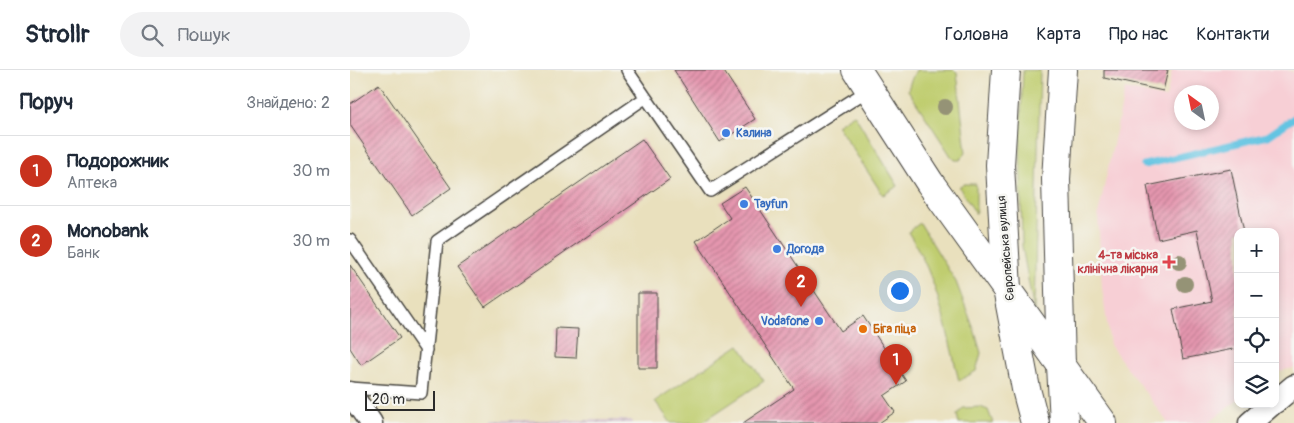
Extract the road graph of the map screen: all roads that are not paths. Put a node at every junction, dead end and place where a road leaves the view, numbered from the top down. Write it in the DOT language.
graph roads {
  1 [pos="627,70"];
  2 [pos="1006,70"];
  3 [pos="1063,70"];
  4 [pos="864,80"];
  5 [pos="645,98"];
  6 [pos="350,240"];
  7 [pos="1008,289"];
  8 [pos="426,350"];
  9 [pos="1060,365"];
  10 [pos="1294,386"];
  11 [pos="350,388"];
  12 [pos="350,393"];
  13 [pos="1279,399"];
  14 [pos="1268,408"];
  15 [pos="371,423"];
  16 [pos="1035,423"];
  17 [pos="1064,423"];
  18 [pos="1103,423"];
  19 [pos="1250,423"];
  1 -- 5 [label="lane"];
  2 -- 7 [label="main road, Європейська вулиця"];
  3 -- 9 [label="main road"];
  4 -- 5 [label="lane"];
  4 -- 7 [label="main road"];
  5 -- 8 [label="lane"];
  6 -- 8 [label="lane"];
  7 -- 9 [label="main road"];
  7 -- 16 [label="main road, Європейська вулиця"];
  8 -- 11 [label="lane"];
  9 -- 17 [label="main road"];
  9 -- 18 [label="main road"];
  10 -- 13 [label="street"];
  12 -- 15 [label="street"];
  14 -- 19 [label="street"];
}
